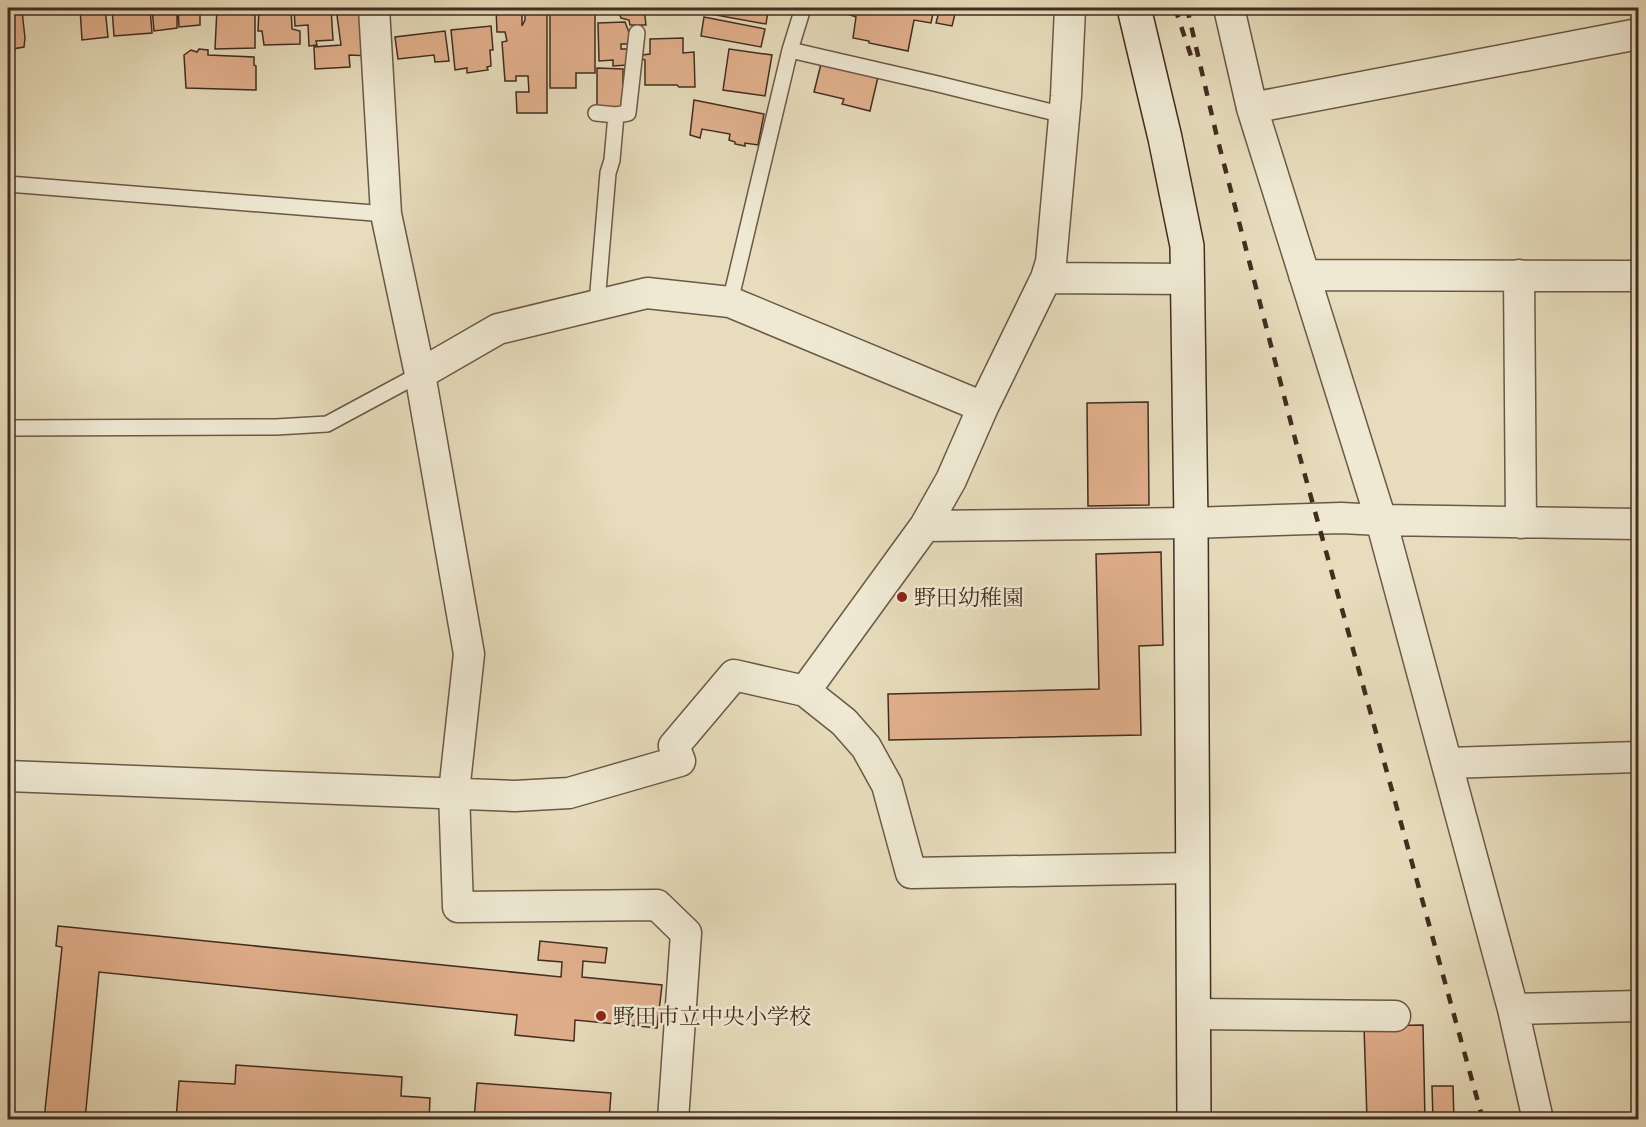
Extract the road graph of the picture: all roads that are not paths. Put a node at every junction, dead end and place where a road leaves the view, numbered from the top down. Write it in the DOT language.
graph roads {
  1 [pos="374,8"];
  2 [pos="803,8"];
  3 [pos="1070,8"];
  4 [pos="1134,8"];
  5 [pos="1229,8"];
  6 [pos="637,33"];
  7 [pos="1638,34"];
  8 [pos="790,50"];
  9 [pos="1252,108"];
  10 [pos="596,113"];
  11 [pos="616,115"];
  12 [pos="1064,115"];
  13 [pos="8,184"];
  14 [pos="386,214"];
  15 [pos="1304,275"];
  16 [pos="1519,275"];
  17 [pos="1638,276"];
  18 [pos="1046,278"];
  19 [pos="1188,279"];
  20 [pos="730,302"];
  21 [pos="597,303"];
  22 [pos="420,374"];
  23 [pos="983,407"];
  24 [pos="8,428"];
  25 [pos="1381,520"];
  26 [pos="1191,523"];
  27 [pos="1521,523"];
  28 [pos="1638,524"];
  29 [pos="925,526"];
  30 [pos="806,691"];
  31 [pos="1638,757"];
  32 [pos="1448,763"];
  33 [pos="8,776"];
  34 [pos="454,792"];
  35 [pos="1192,868"];
  36 [pos="1638,1006"];
  37 [pos="1513,1009"];
  38 [pos="1193,1014"];
  39 [pos="1395,1016"];
  40 [pos="673,1119"];
  41 [pos="1194,1119"];
  42 [pos="1538,1119"];
  1 -- 14 [label="street"];
  2 -- 8 [label="lane"];
  3 -- 12 [label="street"];
  4 -- 19 [label="street"];
  5 -- 9 [label="street"];
  6 -- 11 [label="lane"];
  7 -- 9 [label="street"];
  8 -- 12 [label="lane"];
  8 -- 20 [label="lane"];
  9 -- 15 [label="street"];
  10 -- 11 [label="lane"];
  11 -- 21 [label="lane"];
  12 -- 18 [label="street"];
  13 -- 14 [label="lane"];
  14 -- 22 [label="street"];
  15 -- 16 [label="street"];
  15 -- 25 [label="street"];
  16 -- 17 [label="street"];
  16 -- 27 [label="street"];
  18 -- 19 [label="street"];
  18 -- 23 [label="street"];
  19 -- 26 [label="street"];
  20 -- 21 [label="street"];
  20 -- 23 [label="street"];
  21 -- 22 [label="street"];
  22 -- 24 [label="lane"];
  22 -- 34 [label="street"];
  23 -- 29 [label="street"];
  25 -- 26 [label="street"];
  25 -- 27 [label="street"];
  25 -- 32 [label="street"];
  26 -- 29 [label="street"];
  26 -- 35 [label="street"];
  27 -- 28 [label="street"];
  29 -- 30 [label="street"];
  30 -- 34 [label="street"];
  30 -- 35 [label="street"];
  31 -- 32 [label="street"];
  32 -- 37 [label="street"];
  33 -- 34 [label="street"];
  34 -- 40 [label="street"];
  35 -- 38 [label="street"];
  36 -- 37 [label="street"];
  37 -- 42 [label="street"];
  38 -- 39 [label="street"];
  38 -- 41 [label="street"];
}
